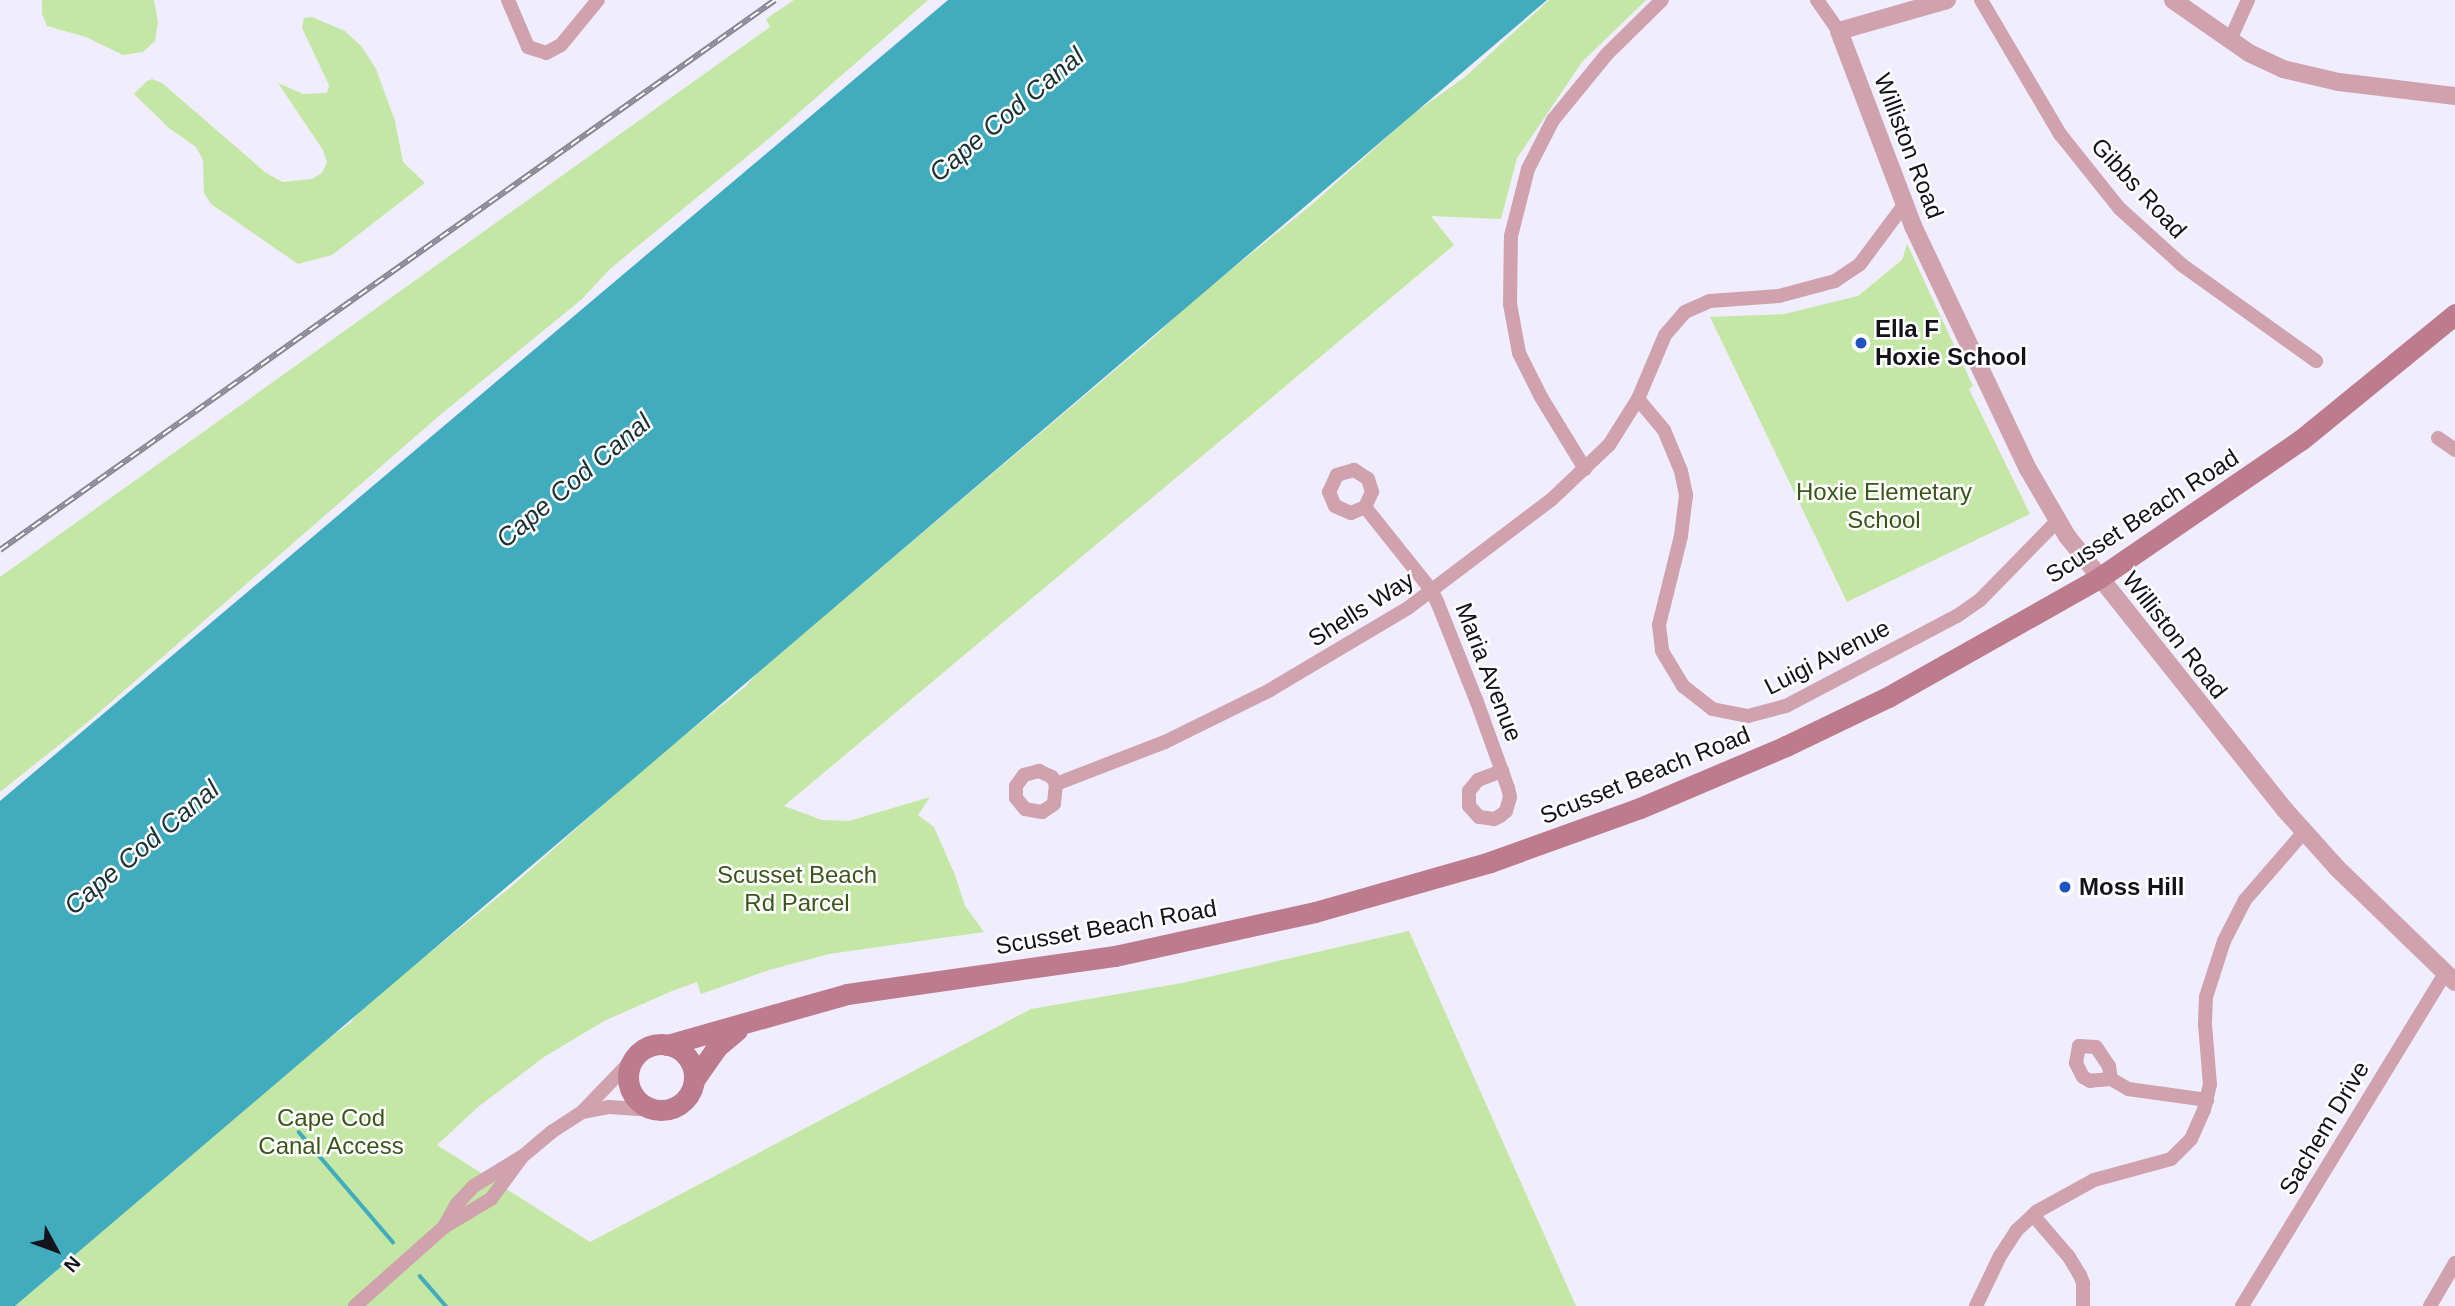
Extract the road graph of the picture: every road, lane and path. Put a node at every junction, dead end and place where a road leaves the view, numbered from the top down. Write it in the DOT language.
graph roads {
  1 [pos="508,0"];
  2 [pos="598,0"];
  3 [pos="1662,0"];
  4 [pos="1817,0"];
  5 [pos="1947,0"];
  6 [pos="1981,0"];
  7 [pos="2173,0"];
  8 [pos="2248,0"];
  9 [pos="1839,31"];
  10 [pos="2230,40"];
  11 [pos="2455,96"];
  12 [pos="1904,205"];
  13 [pos="2455,314"];
  14 [pos="2316,360"];
  15 [pos="1638,399"];
  16 [pos="2438,438"];
  17 [pos="2455,450"];
  18 [pos="1585,469"];
  19 [pos="1365,507"];
  20 [pos="2057,521"];
  21 [pos="2099,578"];
  22 [pos="1432,591"];
  23 [pos="1502,771"];
  24 [pos="1056,784"];
  25 [pos="2304,832"];
  26 [pos="2450,978"];
  27 [pos="744,1024"];
  28 [pos="667,1045"];
  29 [pos="635,1057"];
  30 [pos="2112,1079"];
  31 [pos="694,1080"];
  32 [pos="2207,1100"];
  33 [pos="653,1110"];
  34 [pos="582,1112"];
  35 [pos="523,1156"];
  36 [pos="2033,1215"];
  37 [pos="444,1227"];
  38 [pos="2455,1263"];
  39 [pos="355,1306"];
  40 [pos="1976,1306"];
  41 [pos="2083,1306"];
  42 [pos="2242,1306"];
  43 [pos="2430,1306"];
  1 -- 2 [label="street"];
  3 -- 18 [label="street"];
  4 -- 9 [label="street"];
  5 -- 9 [label="street"];
  6 -- 14 [label="street, Gibbs Road"];
  7 -- 10 [label="street"];
  8 -- 10 [label="street"];
  9 -- 12 [label="street, Williston Road"];
  10 -- 11 [label="street"];
  12 -- 15 [label="street, Shells Way"];
  12 -- 20 [label="street, Williston Road"];
  13 -- 21 [label="main road, Scusset Beach Road"];
  15 -- 18 [label="street, Shells Way"];
  15 -- 20 [label="street, Luigi Avenue"];
  16 -- 17 [label="street"];
  18 -- 22 [label="street, Shells Way"];
  19 -- 22 [label="street, Maria Avenue"];
  20 -- 21 [label="street, Williston Road"];
  21 -- 25 [label="street, Williston Road"];
  21 -- 27 [label="main road, Scusset Beach Road"];
  22 -- 23 [label="street, Maria Avenue"];
  22 -- 24 [label="street, Shells Way"];
  25 -- 26 [label="street, Williston Road"];
  25 -- 32 [label="street"];
  26 -- 42 [label="street, Sachem Drive"];
  27 -- 28 [label="main road, Scusset Beach Road"];
  27 -- 31 [label="main road, Scusset Beach Road"];
  28 -- 29 [label="main road, Scusset Beach Road"];
  28 -- 31 [label="main road"];
  29 -- 33 [label="main road"];
  29 -- 34 [label="street, Scusset Beach Road"];
  30 -- 32 [label="street"];
  31 -- 33 [label="main road, Scusset Beach Road"];
  32 -- 36 [label="street"];
  33 -- 34 [label="street, Scusset Beach Road"];
  34 -- 35 [label="street, Scusset Beach Road"];
  35 -- 37 [label="street"];
  35 -- 37 [label="street"];
  36 -- 40 [label="street"];
  36 -- 41 [label="street"];
  37 -- 39 [label="street"];
  38 -- 43 [label="street"];
}
